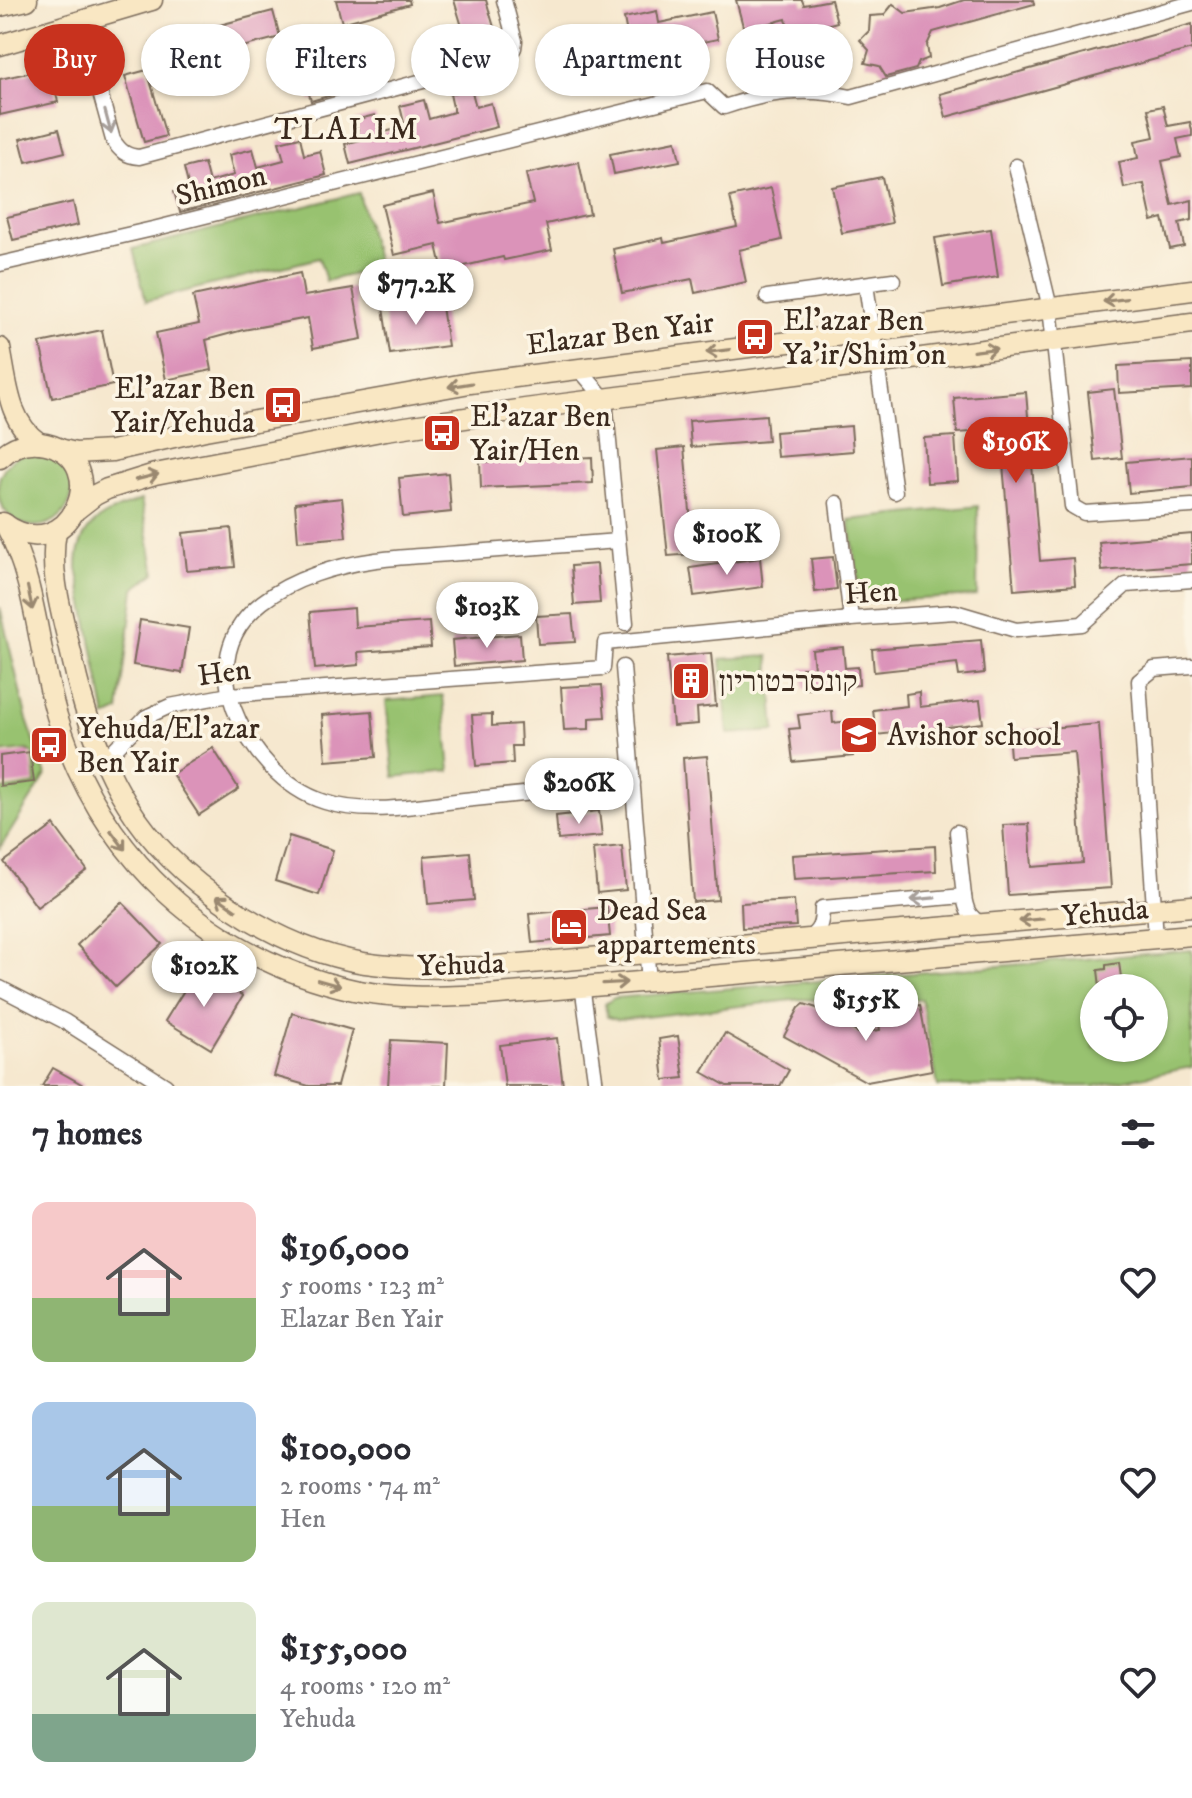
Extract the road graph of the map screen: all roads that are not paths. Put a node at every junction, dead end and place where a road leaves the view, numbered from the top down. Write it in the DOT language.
graph roads {
  1 [pos="27,0"];
  2 [pos="152,0"];
  3 [pos="504,0"];
  4 [pos="1192,3"];
  5 [pos="0,6"];
  6 [pos="80,20"];
  7 [pos="0,45"];
  8 [pos="1016,166"];
  9 [pos="0,264"];
  10 [pos="893,280"];
  11 [pos="866,284"];
  12 [pos="1192,290"];
  13 [pos="767,297"];
  14 [pos="1050,308"];
  15 [pos="1192,323"];
  16 [pos="874,331"];
  17 [pos="1053,341"];
  18 [pos="0,348"];
  19 [pos="878,364"];
  20 [pos="579,369"];
  21 [pos="605,399"];
  22 [pos="49,446"];
  23 [pos="0,458"];
  24 [pos="895,492"];
  25 [pos="837,503"];
  26 [pos="1192,506"];
  27 [pos="77,509"];
  28 [pos="2,522"];
  29 [pos="56,531"];
  30 [pos="618,541"];
  31 [pos="1192,580"];
  32 [pos="851,619"];
  33 [pos="626,623"];
  34 [pos="1192,666"];
  35 [pos="623,667"];
  36 [pos="229,695"];
  37 [pos="104,760"];
  38 [pos="633,783"];
  39 [pos="957,832"];
  40 [pos="964,896"];
  41 [pos="1192,906"];
  42 [pos="1153,910"];
  43 [pos="982,924"];
  44 [pos="1192,935"];
  45 [pos="1156,938"];
  46 [pos="807,939"];
  47 [pos="647,953"];
  48 [pos="649,982"];
  49 [pos="582,985"];
  50 [pos="0,988"];
  51 [pos="166,1086"];
  52 [pos="596,1086"];
  1 -- 5 [label="street"];
  2 -- 6 [label="street"];
  6 -- 3 [label="street, Shimon, one-way"];
  4 -- 9 [label="street, Shimon"];
  6 -- 7 [label="street"];
  8 -- 14 [label="street"];
  10 -- 11 [label="street"];
  11 -- 13 [label="street"];
  11 -- 16 [label="street"];
  12 -- 14 [label="street, Elazar Ben Yair, one-way"];
  14 -- 16 [label="street, Elazar Ben Yair"];
  14 -- 17 [label="street"];
  15 -- 17 [label="street, Elazar Ben Yair"];
  16 -- 19 [label="street"];
  16 -- 20 [label="street, Elazar Ben Yair, one-way"];
  19 -- 17 [label="street, Elazar Ben Yair, one-way"];
  17 -- 26 [label="street"];
  18 -- 22 [label="street"];
  19 -- 21 [label="street, Elazar Ben Yair"];
  19 -- 24 [label="street"];
  20 -- 21 [label="street"];
  20 -- 22 [label="street, Elazar Ben Yair, one-way"];
  27 -- 21 [label="street, Elazar Ben Yair, one-way"];
  21 -- 30 [label="street"];
  22 -- 23 [label="street"];
  22 -- 27 [label="street"];
  25 -- 32 [label="street"];
  27 -- 29 [label="street, Elazar Ben Yair"];
  28 -- 29 [label="street"];
  28 -- 49 [label="street, Yehuda, one-way"];
  29 -- 37 [label="street, Yehuda"];
  30 -- 33 [label="street"];
  30 -- 36 [label="street"];
  31 -- 32 [label="street, Hen"];
  32 -- 36 [label="street, Hen"];
  34 -- 42 [label="street"];
  35 -- 38 [label="street"];
  36 -- 37 [label="street, Hen"];
  36 -- 38 [label="street"];
  47 -- 37 [label="street, Yehuda, one-way"];
  38 -- 47 [label="street"];
  39 -- 40 [label="street"];
  40 -- 43 [label="street"];
  40 -- 46 [label="street, one-way"];
  41 -- 42 [label="street, Yehuda"];
  42 -- 43 [label="street, Yehuda, one-way"];
  42 -- 45 [label="street"];
  43 -- 46 [label="street, Yehuda"];
  44 -- 45 [label="street, Yehuda"];
  45 -- 48 [label="street, Yehuda"];
  46 -- 47 [label="street, Yehuda"];
  47 -- 48 [label="street"];
  49 -- 48 [label="street, Yehuda, one-way"];
  49 -- 52 [label="street"];
  50 -- 51 [label="street"];
}
